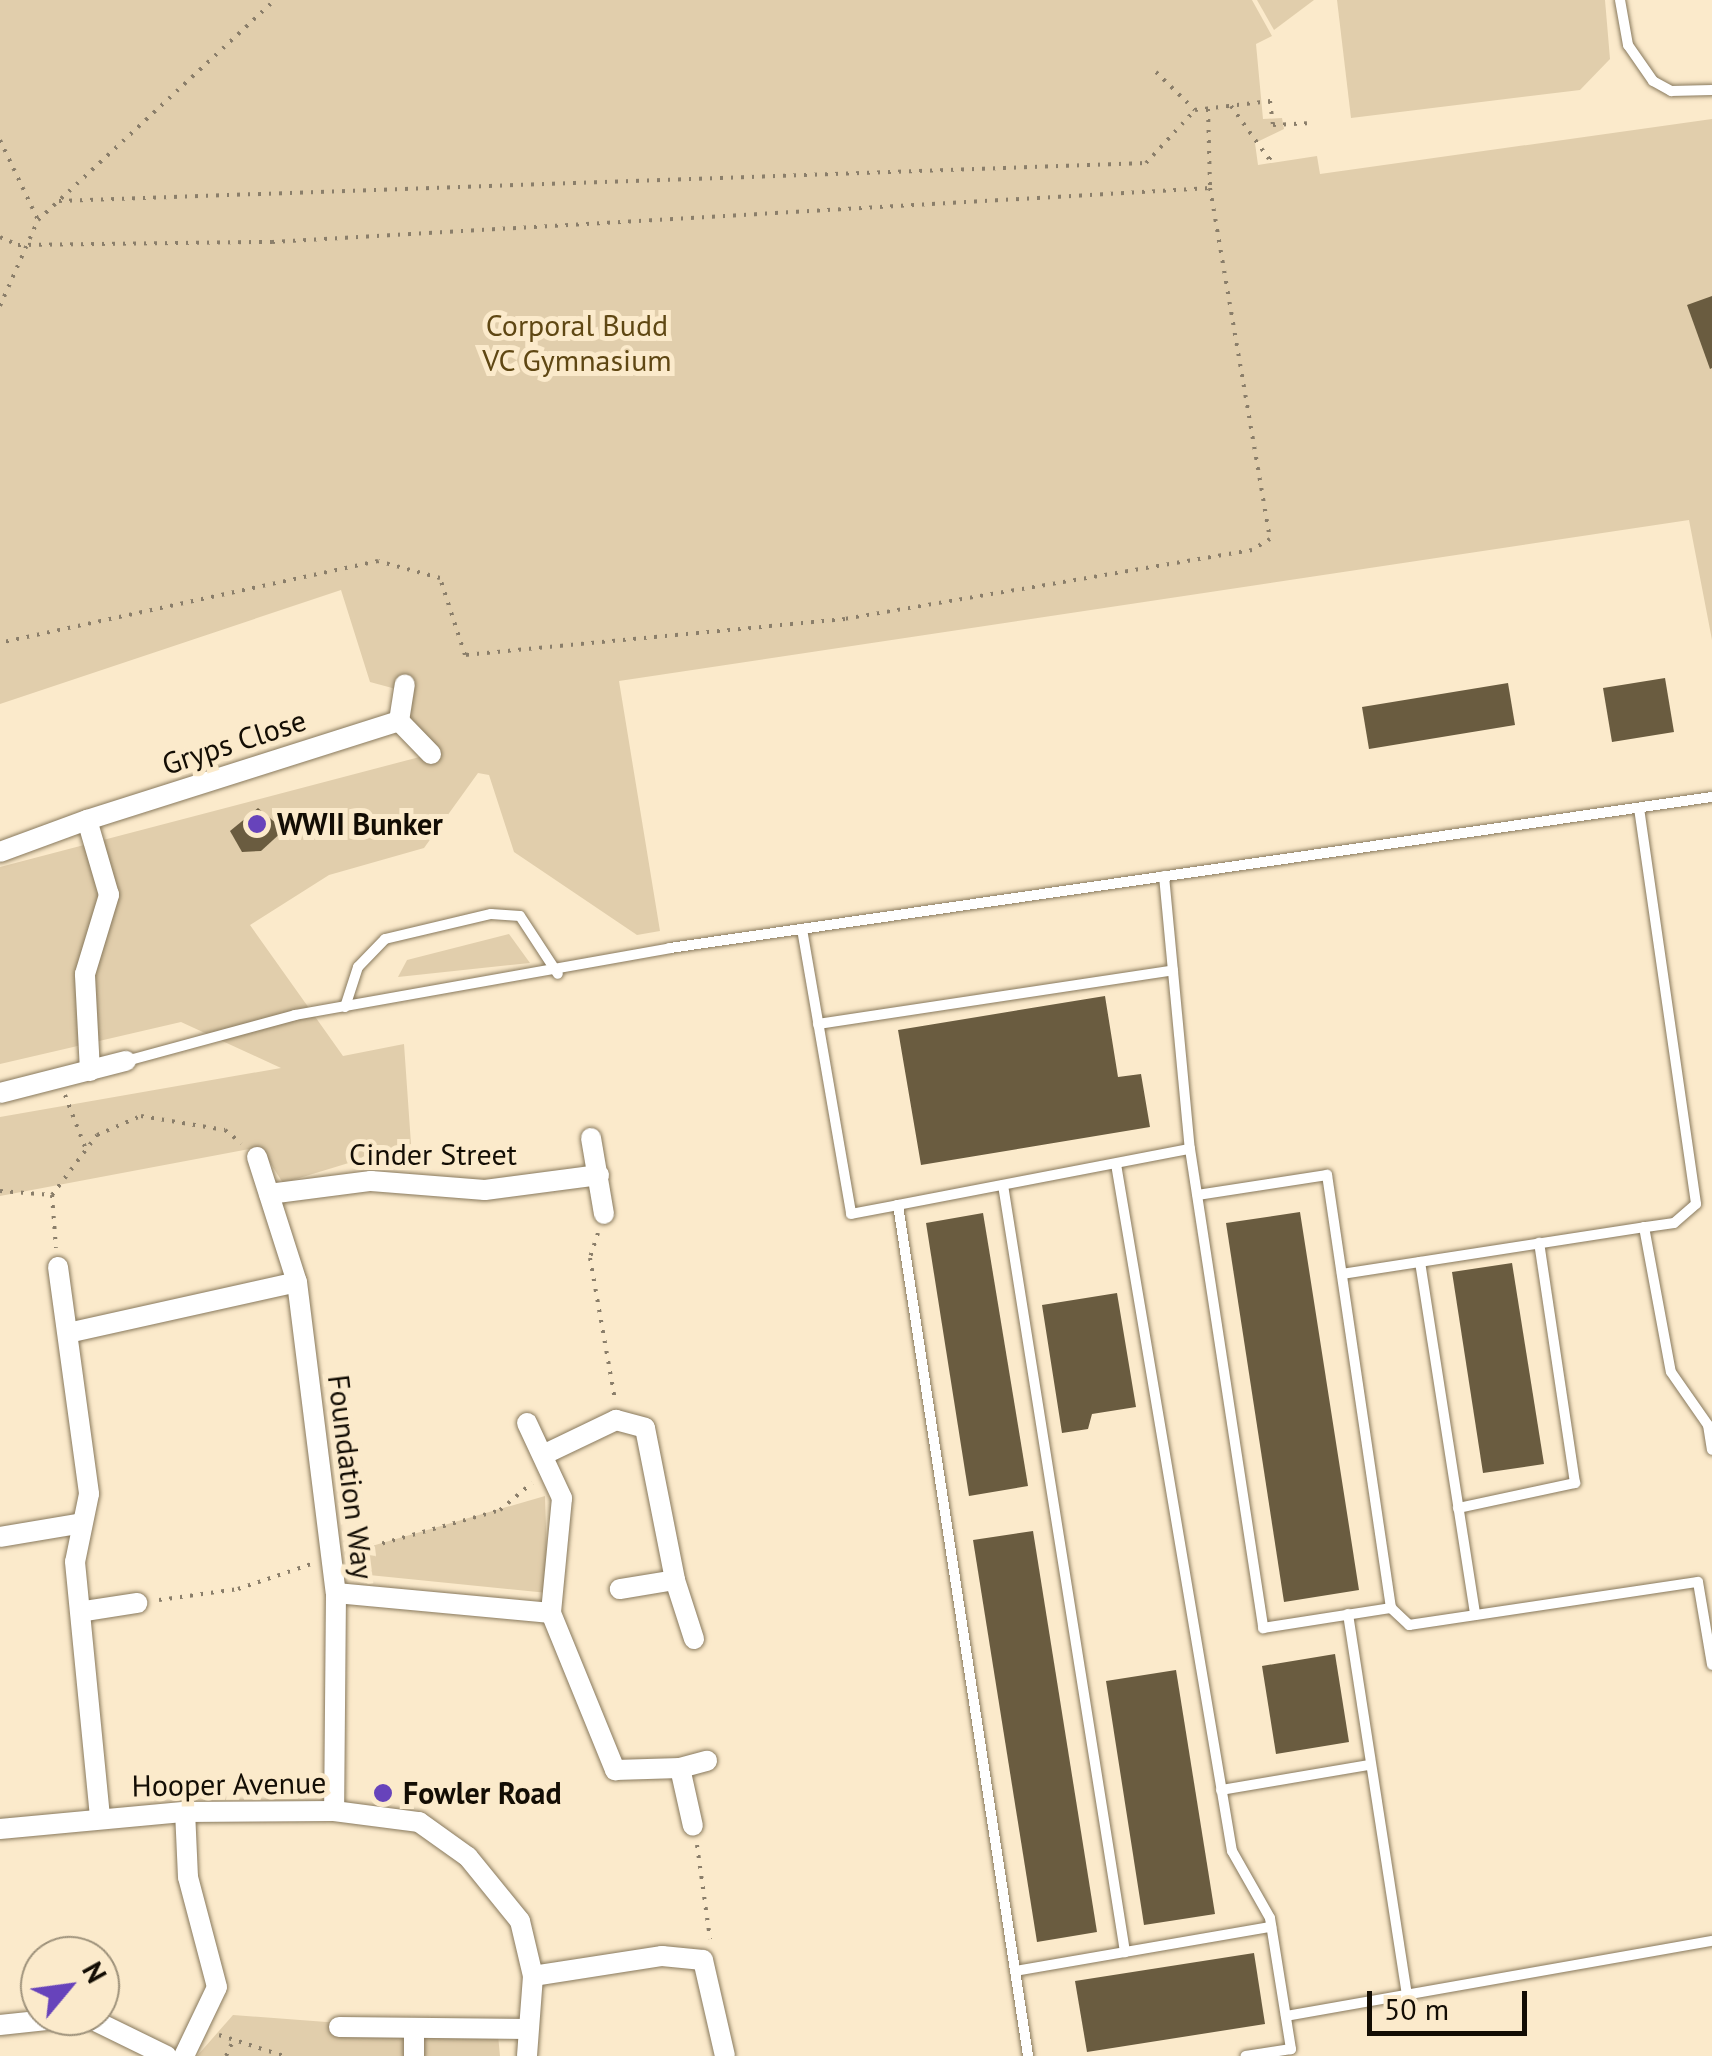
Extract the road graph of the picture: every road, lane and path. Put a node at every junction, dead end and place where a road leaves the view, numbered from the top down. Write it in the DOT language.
graph roads {
  1 [pos="275,0"];
  2 [pos="1620,0"];
  3 [pos="1156,72"];
  4 [pos="1712,90"];
  5 [pos="1231,106"];
  6 [pos="1208,108"];
  7 [pos="1195,110"];
  8 [pos="1307,123"];
  9 [pos="0,140"];
  10 [pos="1274,153"];
  11 [pos="1210,188"];
  12 [pos="59,200"];
  13 [pos="38,220"];
  14 [pos="0,237"];
  15 [pos="34,242"];
  16 [pos="0,306"];
  17 [pos="0,643"];
  18 [pos="406,684"];
  19 [pos="399,721"];
  20 [pos="432,754"];
  21 [pos="1712,798"];
  22 [pos="1638,808"];
  23 [pos="87,820"];
  24 [pos="0,852"];
  25 [pos="1164,876"];
  26 [pos="802,929"];
  27 [pos="1173,970"];
  28 [pos="558,974"];
  29 [pos="345,1008"];
  30 [pos="818,1024"];
  31 [pos="126,1060"];
  32 [pos="90,1071"];
  33 [pos="58,1079"];
  34 [pos="0,1092"];
  35 [pos="591,1138"];
  36 [pos="84,1147"];
  37 [pos="1190,1149"];
  38 [pos="256,1157"];
  39 [pos="1116,1164"];
  40 [pos="599,1175"];
  41 [pos="1004,1185"];
  42 [pos="0,1191"];
  43 [pos="268,1194"];
  44 [pos="52,1195"];
  45 [pos="1198,1195"];
  46 [pos="898,1205"];
  47 [pos="604,1214"];
  48 [pos="1644,1227"];
  49 [pos="1539,1244"];
  50 [pos="1420,1262"];
  51 [pos="58,1267"];
  52 [pos="1342,1274"];
  53 [pos="296,1282"];
  54 [pos="72,1332"];
  55 [pos="616,1420"];
  56 [pos="528,1423"];
  57 [pos="1712,1450"];
  58 [pos="545,1454"];
  59 [pos="1458,1508"];
  60 [pos="78,1524"];
  61 [pos="0,1537"];
  62 [pos="674,1580"];
  63 [pos="1712,1580"];
  64 [pos="1698,1582"];
  65 [pos="620,1589"];
  66 [pos="336,1592"];
  67 [pos="137,1604"];
  68 [pos="1390,1608"];
  69 [pos="85,1610"];
  70 [pos="551,1613"];
  71 [pos="1348,1614"];
  72 [pos="1475,1615"];
  73 [pos="694,1639"];
  74 [pos="1712,1665"];
  75 [pos="707,1761"];
  76 [pos="1369,1765"];
  77 [pos="680,1768"];
  78 [pos="1222,1790"];
  79 [pos="334,1811"];
  80 [pos="185,1812"];
  81 [pos="100,1816"];
  82 [pos="694,1826"];
  83 [pos="0,1829"];
  84 [pos="1271,1927"];
  85 [pos="1712,1940"];
  86 [pos="1124,1952"];
  87 [pos="704,1960"];
  88 [pos="1015,1971"];
  89 [pos="533,1976"];
  90 [pos="1406,1995"];
  91 [pos="1286,2016"];
  92 [pos="206,2020"];
  93 [pos="339,2027"];
  94 [pos="528,2029"];
  95 [pos="414,2030"];
  96 [pos="120,2033"];
  97 [pos="232,2041"];
  98 [pos="167,2056"];
  99 [pos="184,2056"];
  100 [pos="226,2056"];
  101 [pos="284,2056"];
  102 [pos="414,2056"];
  103 [pos="527,2056"];
  104 [pos="725,2056"];
  105 [pos="1028,2056"];
  106 [pos="1246,2056"];
  1 -- 12 [label="path"];
  2 -- 4 [label="lane"];
  3 -- 7 [label="path"];
  5 -- 6 [label="path"];
  5 -- 8 [label="path"];
  5 -- 10 [label="path"];
  6 -- 7 [label="path"];
  6 -- 11 [label="path"];
  7 -- 12 [label="path"];
  9 -- 13 [label="path"];
  11 -- 15 [label="path"];
  11 -- 17 [label="path"];
  12 -- 13 [label="path"];
  13 -- 15 [label="path"];
  14 -- 15 [label="path"];
  15 -- 16 [label="path"];
  18 -- 19 [label="street"];
  19 -- 20 [label="street"];
  19 -- 23 [label="street, Gryps Close"];
  21 -- 22 [label="lane"];
  22 -- 25 [label="lane"];
  22 -- 48 [label="lane"];
  23 -- 24 [label="street, Gryps Close"];
  23 -- 32 [label="street"];
  25 -- 26 [label="lane"];
  25 -- 27 [label="lane"];
  26 -- 28 [label="lane"];
  26 -- 30 [label="lane"];
  27 -- 30 [label="lane"];
  27 -- 37 [label="lane"];
  28 -- 29 [label="lane"];
  28 -- 29 [label="lane"];
  29 -- 31 [label="lane"];
  30 -- 46 [label="lane"];
  31 -- 32 [label="street"];
  32 -- 33 [label="street"];
  33 -- 34 [label="street"];
  33 -- 36 [label="path"];
  35 -- 40 [label="street"];
  36 -- 38 [label="path"];
  36 -- 44 [label="path"];
  37 -- 39 [label="lane"];
  37 -- 45 [label="lane"];
  38 -- 43 [label="street, Foundation Way"];
  39 -- 41 [label="lane"];
  39 -- 78 [label="lane"];
  40 -- 43 [label="street, Cinder Street"];
  40 -- 47 [label="street"];
  41 -- 46 [label="lane"];
  41 -- 86 [label="lane"];
  42 -- 44 [label="path"];
  43 -- 53 [label="street, Foundation Way"];
  44 -- 51 [label="path"];
  45 -- 52 [label="lane"];
  45 -- 71 [label="lane"];
  46 -- 88 [label="lane"];
  47 -- 55 [label="path"];
  48 -- 49 [label="lane"];
  48 -- 57 [label="lane"];
  49 -- 50 [label="lane"];
  49 -- 59 [label="lane"];
  50 -- 52 [label="lane"];
  50 -- 59 [label="lane"];
  51 -- 54 [label="street"];
  52 -- 68 [label="lane"];
  53 -- 54 [label="street"];
  53 -- 66 [label="street, Foundation Way"];
  54 -- 60 [label="street"];
  55 -- 58 [label="street"];
  55 -- 62 [label="street"];
  56 -- 58 [label="street"];
  58 -- 70 [label="street"];
  59 -- 72 [label="lane"];
  60 -- 61 [label="street"];
  60 -- 69 [label="street"];
  62 -- 65 [label="street"];
  62 -- 73 [label="street"];
  63 -- 64 [label="lane"];
  64 -- 72 [label="lane"];
  64 -- 74 [label="lane"];
  66 -- 70 [label="street"];
  66 -- 79 [label="street, Foundation Way"];
  67 -- 69 [label="street"];
  68 -- 71 [label="lane"];
  68 -- 72 [label="lane"];
  69 -- 81 [label="street"];
  70 -- 77 [label="street"];
  71 -- 76 [label="lane"];
  75 -- 77 [label="street"];
  76 -- 78 [label="lane"];
  76 -- 90 [label="lane"];
  77 -- 82 [label="street"];
  78 -- 84 [label="lane"];
  79 -- 80 [label="street, Hooper Avenue"];
  79 -- 89 [label="street, Hooper Avenue"];
  80 -- 81 [label="street, Hooper Avenue"];
  80 -- 92 [label="street"];
  81 -- 83 [label="street, Hooper Avenue"];
  82 -- 87 [label="path"];
  84 -- 86 [label="lane"];
  84 -- 91 [label="lane"];
  85 -- 90 [label="lane"];
  86 -- 88 [label="lane"];
  87 -- 89 [label="street"];
  87 -- 104 [label="street"];
  88 -- 105 [label="lane"];
  89 -- 94 [label="street, Hooper Avenue"];
  90 -- 91 [label="lane"];
  91 -- 106 [label="lane"];
  92 -- 97 [label="path"];
  92 -- 99 [label="street"];
  93 -- 95 [label="street"];
  94 -- 95 [label="street"];
  94 -- 103 [label="street, Hooper Avenue"];
  95 -- 102 [label="street"];
  96 -- 98 [label="street"];
  97 -- 100 [label="path"];
  97 -- 101 [label="path"];
}
